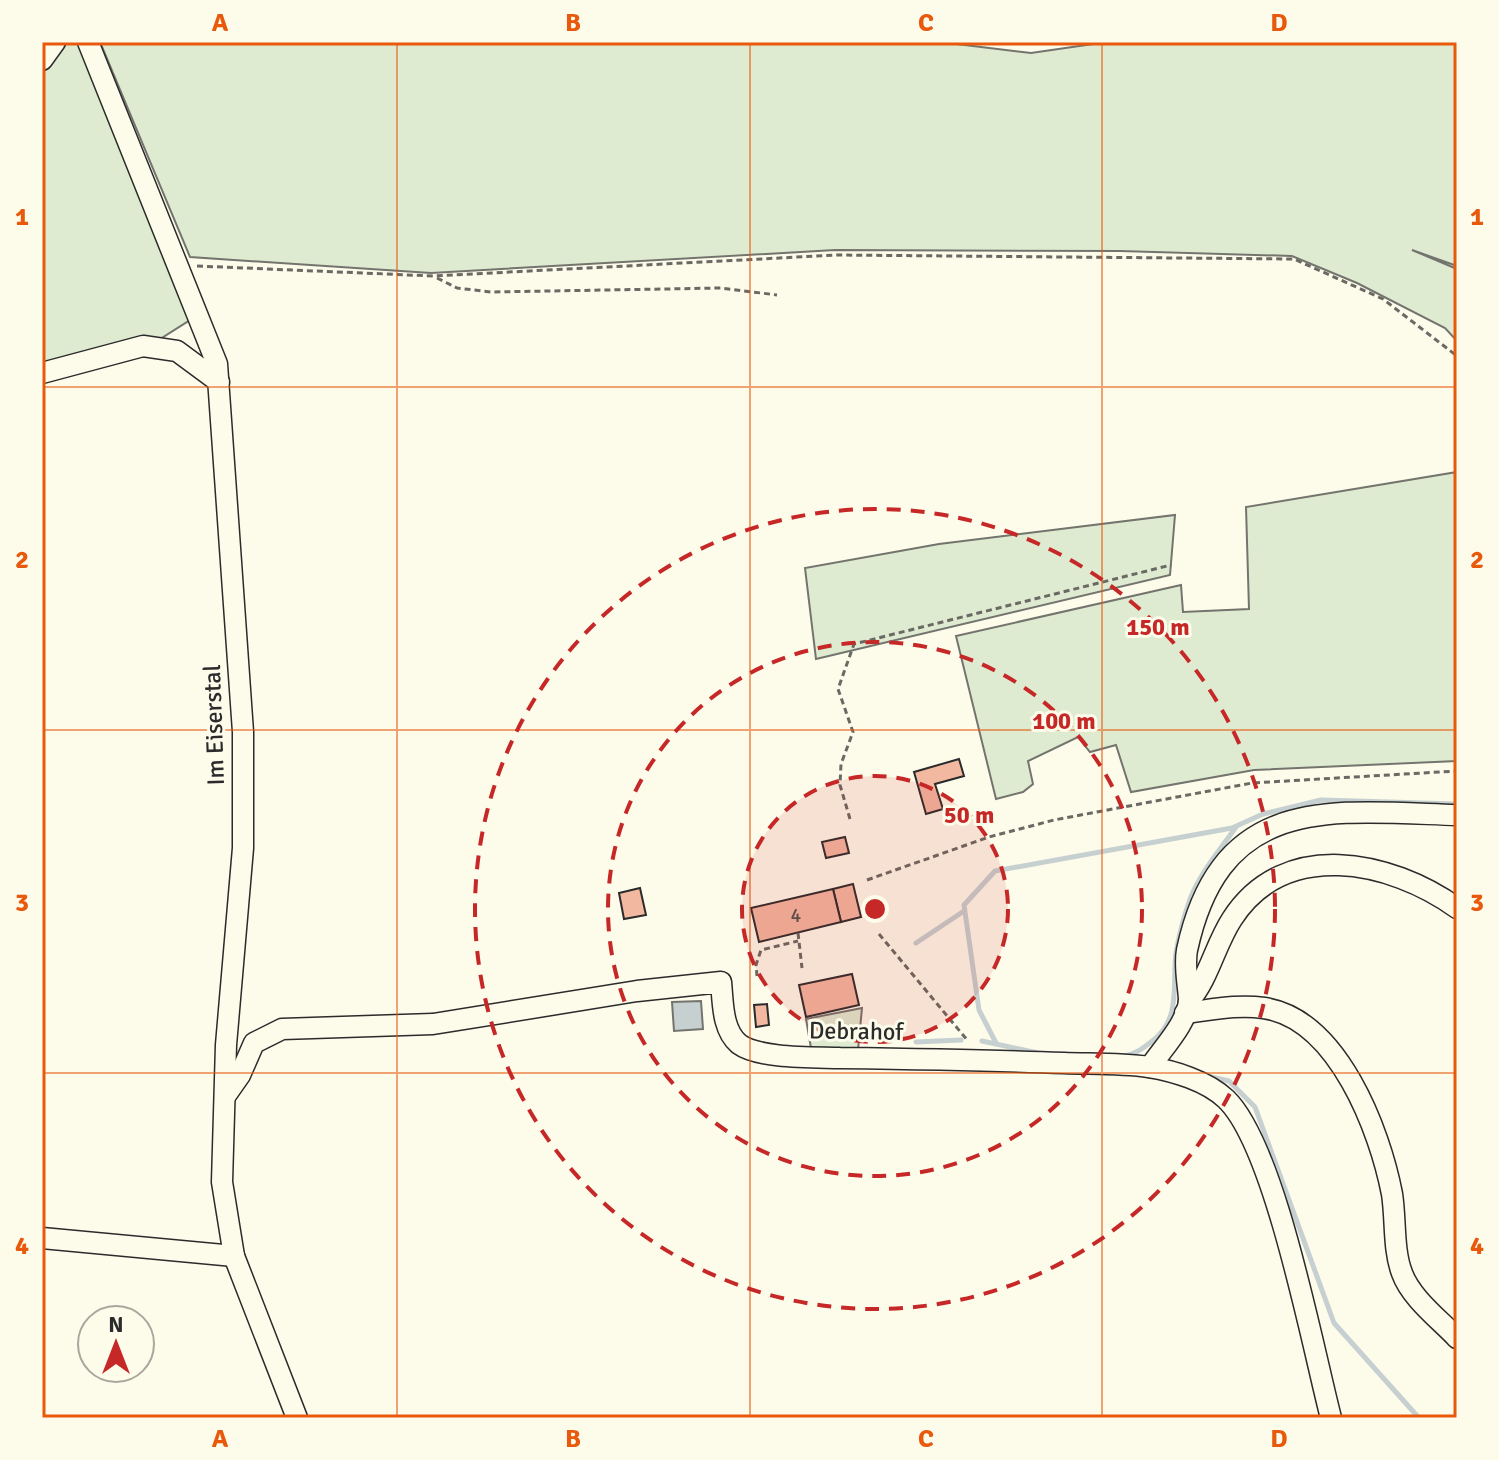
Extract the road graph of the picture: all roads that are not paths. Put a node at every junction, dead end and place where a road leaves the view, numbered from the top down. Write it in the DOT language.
graph roads {
  1 [pos="55,42"];
  2 [pos="88,42"];
  3 [pos="42,60"];
  4 [pos="42,373"];
  5 [pos="219,382"];
  6 [pos="1457,815"];
  7 [pos="1457,908"];
  8 [pos="1187,1007"];
  9 [pos="1150,1067"];
  10 [pos="226,1095"];
  11 [pos="42,1238"];
  12 [pos="234,1256"];
  13 [pos="1457,1338"];
  14 [pos="297,1418"];
  15 [pos="1331,1418"];
  1 -- 3 [label="street"];
  2 -- 5 [label="street, Im Eiserstal"];
  4 -- 5 [label="street"];
  5 -- 10 [label="street, Im Eiserstal"];
  6 -- 8 [label="street"];
  7 -- 8 [label="street"];
  8 -- 9 [label="street"];
  8 -- 13 [label="street"];
  9 -- 10 [label="street, Debrahof"];
  9 -- 15 [label="street, Debrahof"];
  10 -- 12 [label="street, Im Eiserstal"];
  11 -- 12 [label="street"];
  12 -- 14 [label="street, Im Eiserstal"];
}
